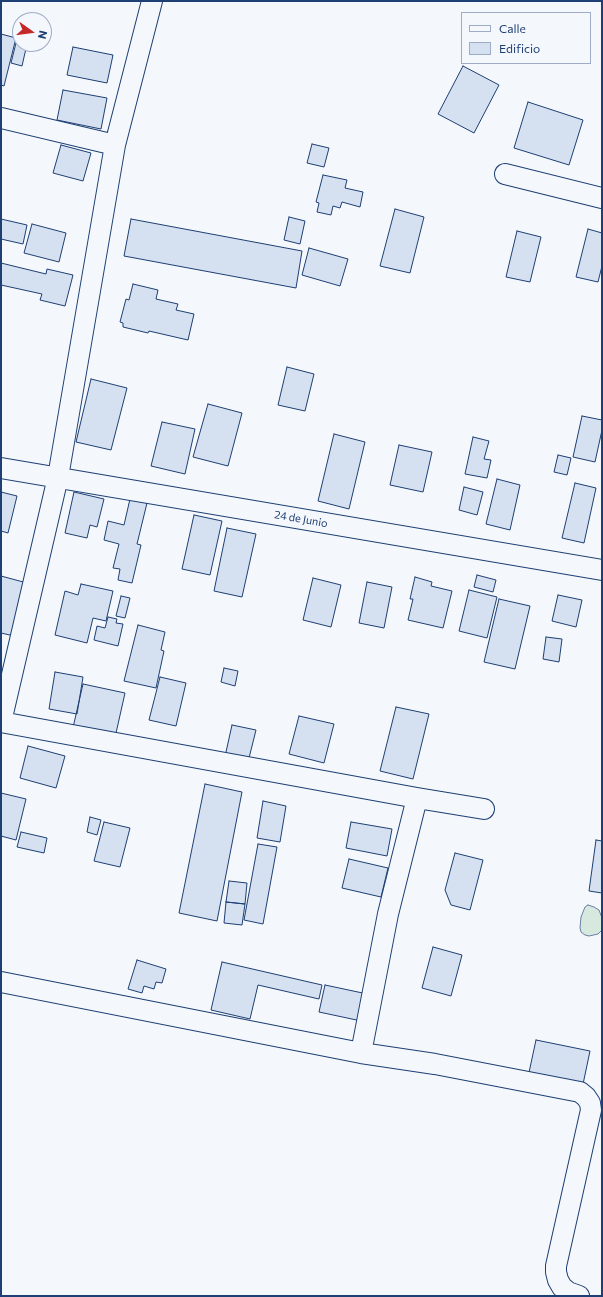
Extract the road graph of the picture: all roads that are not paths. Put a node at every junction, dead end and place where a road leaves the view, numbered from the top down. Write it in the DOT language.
graph roads {
  1 [pos="152,1"];
  2 [pos="1,118"];
  3 [pos="115,145"];
  4 [pos="505,174"];
  5 [pos="602,198"];
  6 [pos="1,468"];
  7 [pos="58,477"];
  8 [pos="602,570"];
  9 [pos="1,722"];
  10 [pos="417,798"];
  11 [pos="484,809"];
  12 [pos="1,982"];
  13 [pos="361,1053"];
  14 [pos="579,1296"];
  1 -- 3 [label="street"];
  2 -- 3 [label="street"];
  3 -- 7 [label="street"];
  4 -- 5 [label="street"];
  6 -- 7 [label="street, 24 de Junio"];
  7 -- 8 [label="street, 24 de Junio"];
  7 -- 9 [label="street"];
  9 -- 10 [label="street"];
  10 -- 11 [label="street"];
  10 -- 13 [label="street"];
  12 -- 13 [label="street"];
  13 -- 14 [label="street"];
}
